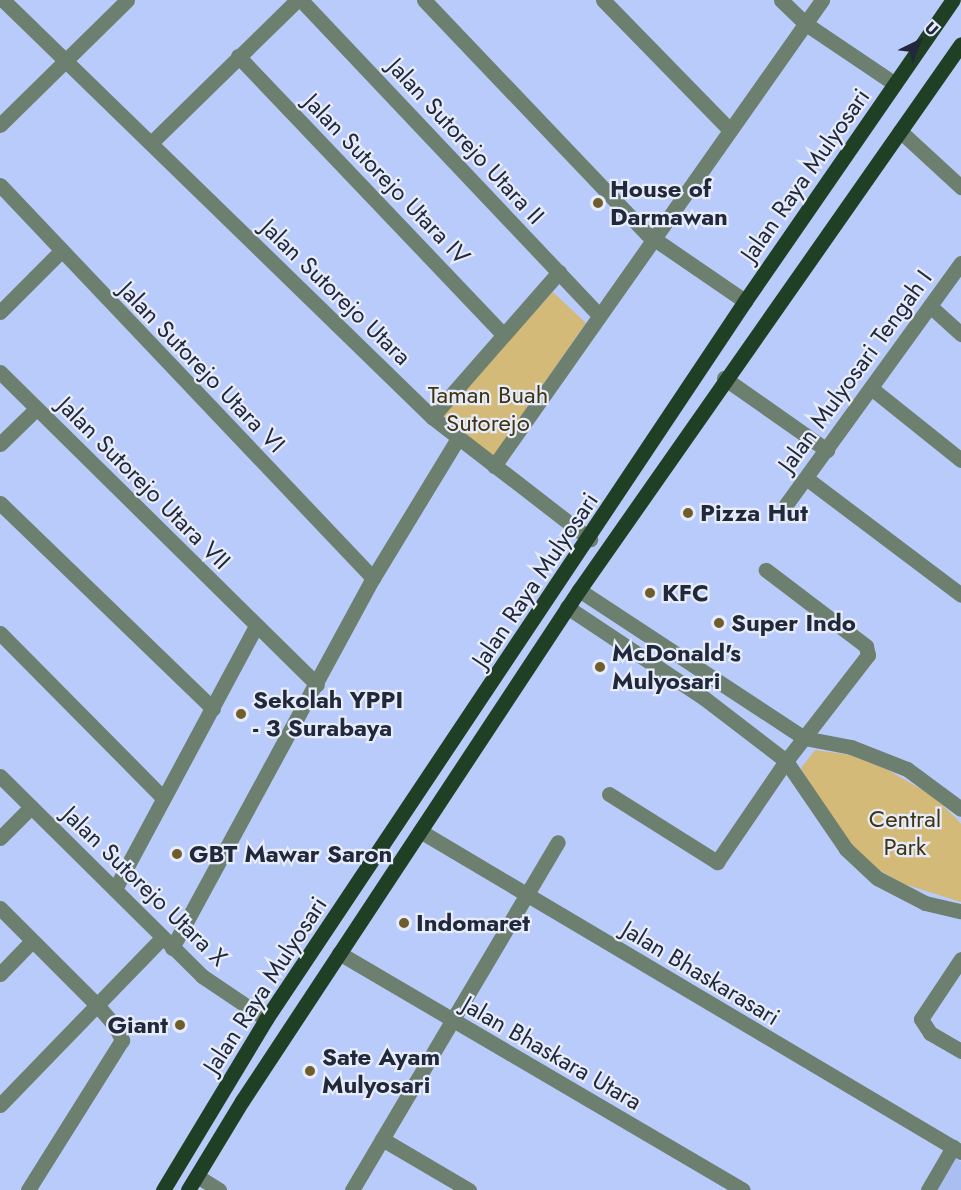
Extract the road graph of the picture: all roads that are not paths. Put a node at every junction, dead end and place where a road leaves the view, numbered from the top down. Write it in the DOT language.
graph roads {
  1 [pos="3,0"];
  2 [pos="127,0"];
  3 [pos="297,0"];
  4 [pos="301,0"];
  5 [pos="424,0"];
  6 [pos="603,0"];
  7 [pos="781,0"];
  8 [pos="822,0"];
  9 [pos="953,0"];
  10 [pos="806,24"];
  11 [pos="961,44"];
  12 [pos="238,56"];
  13 [pos="67,61"];
  14 [pos="895,84"];
  15 [pos="0,125"];
  16 [pos="730,130"];
  17 [pos="900,131"];
  18 [pos="151,143"];
  19 [pos="0,186"];
  20 [pos="961,187"];
  21 [pos="653,240"];
  22 [pos="60,252"];
  23 [pos="961,263"];
  24 [pos="559,272"];
  25 [pos="745,301"];
  26 [pos="930,306"];
  27 [pos="0,312"];
  28 [pos="598,314"];
  29 [pos="726,331"];
  30 [pos="503,334"];
  31 [pos="961,334"];
  32 [pos="748,345"];
  33 [pos="0,372"];
  34 [pos="724,378"];
  35 [pos="871,388"];
  36 [pos="36,408"];
  37 [pos="432,417"];
  38 [pos="458,438"];
  39 [pos="0,444"];
  40 [pos="827,450"];
  41 [pos="961,460"];
  42 [pos="494,466"];
  43 [pos="806,478"];
  44 [pos="0,503"];
  45 [pos="785,506"];
  46 [pos="590,539"];
  47 [pos="766,570"];
  48 [pos="373,578"];
  49 [pos="579,590"];
  50 [pos="961,595"];
  51 [pos="567,607"];
  52 [pos="256,626"];
  53 [pos="0,633"];
  54 [pos="717,679"];
  55 [pos="317,685"];
  56 [pos="704,698"];
  57 [pos="213,709"];
  58 [pos="804,738"];
  59 [pos="786,761"];
  60 [pos="0,776"];
  61 [pos="609,794"];
  62 [pos="163,798"];
  63 [pos="31,807"];
  64 [pos="961,809"];
  65 [pos="420,831"];
  66 [pos="0,838"];
  67 [pos="558,842"];
  68 [pos="115,889"];
  69 [pos="351,894"];
  70 [pos="526,896"];
  71 [pos="369,905"];
  72 [pos="0,908"];
  73 [pos="961,911"];
  74 [pos="32,941"];
  75 [pos="167,943"];
  76 [pos="339,953"];
  77 [pos="961,959"];
  78 [pos="0,974"];
  79 [pos="97,1005"];
  80 [pos="266,1019"];
  81 [pos="452,1021"];
  82 [pos="961,1051"];
  83 [pos="0,1105"];
  84 [pos="382,1139"];
  85 [pos="957,1149"];
  86 [pos="197,1176"];
  87 [pos="28,1190"];
  88 [pos="163,1190"];
  89 [pos="189,1190"];
  90 [pos="219,1190"];
  91 [pos="352,1190"];
  92 [pos="469,1190"];
  93 [pos="743,1190"];
  94 [pos="928,1190"];
  1 -- 13 [label="street, Jalan Sutorejo Utara"];
  2 -- 13 [label="street"];
  3 -- 12 [label="street"];
  4 -- 24 [label="street, Jalan Sutorejo Utara II"];
  5 -- 21 [label="street"];
  6 -- 16 [label="street"];
  7 -- 10 [label="street"];
  8 -- 10 [label="street"];
  9 -- 14 [label="main road, Jalan Raya Mulyosari"];
  10 -- 14 [label="street"];
  10 -- 16 [label="street"];
  11 -- 17 [label="main road, Jalan Raya Mulyosari"];
  12 -- 18 [label="street"];
  12 -- 30 [label="street, Jalan Sutorejo Utara IV"];
  13 -- 15 [label="street"];
  13 -- 18 [label="street, Jalan Sutorejo Utara"];
  14 -- 25 [label="main road, Jalan Raya Mulyosari"];
  16 -- 21 [label="street"];
  17 -- 20 [label="street"];
  17 -- 32 [label="main road, Jalan Raya Mulyosari"];
  18 -- 37 [label="street, Jalan Sutorejo Utara"];
  19 -- 22 [label="street, Jalan Sutorejo Utara VI"];
  21 -- 25 [label="street"];
  21 -- 28 [label="street"];
  22 -- 27 [label="street"];
  22 -- 48 [label="street, Jalan Sutorejo Utara VI"];
  23 -- 26 [label="street, Jalan Mulyosari Tengah I"];
  24 -- 28 [label="street, Jalan Sutorejo Utara II"];
  24 -- 30 [label="street"];
  25 -- 29 [label="main road, Jalan Raya Mulyosari"];
  26 -- 31 [label="street"];
  26 -- 35 [label="street, Jalan Mulyosari Tengah I"];
  28 -- 42 [label="street"];
  29 -- 32 [label="main road"];
  29 -- 46 [label="main road, Jalan Raya Mulyosari"];
  30 -- 37 [label="street"];
  32 -- 34 [label="main road, Jalan Raya Mulyosari"];
  33 -- 36 [label="street, Jalan Sutorejo Utara VII"];
  34 -- 40 [label="street"];
  34 -- 49 [label="main road, Jalan Raya Mulyosari"];
  35 -- 40 [label="street, Jalan Mulyosari Tengah I"];
  35 -- 41 [label="street"];
  36 -- 39 [label="street"];
  36 -- 52 [label="street, Jalan Sutorejo Utara VII"];
  37 -- 38 [label="street, Jalan Sutorejo Utara"];
  38 -- 42 [label="street, Jalan Sutorejo Utara"];
  38 -- 48 [label="street"];
  40 -- 43 [label="street, Jalan Mulyosari Tengah I"];
  42 -- 46 [label="street, Jalan Sutorejo Utara"];
  43 -- 45 [label="street, Jalan Mulyosari Tengah I"];
  43 -- 50 [label="street"];
  44 -- 57 [label="street"];
  46 -- 69 [label="main road, Jalan Raya Mulyosari"];
  47 -- 58 [label="street"];
  48 -- 55 [label="street"];
  49 -- 51 [label="main road, Jalan Raya Mulyosari"];
  49 -- 54 [label="street"];
  51 -- 56 [label="street"];
  51 -- 65 [label="main road, Jalan Raya Mulyosari"];
  52 -- 55 [label="street, Jalan Sutorejo Utara VII"];
  52 -- 57 [label="street"];
  53 -- 62 [label="street"];
  54 -- 56 [label="street"];
  54 -- 58 [label="street"];
  55 -- 75 [label="street"];
  56 -- 59 [label="street"];
  57 -- 62 [label="street"];
  58 -- 59 [label="street"];
  58 -- 64 [label="street"];
  59 -- 61 [label="street"];
  59 -- 73 [label="street"];
  60 -- 63 [label="street, Jalan Sutorejo Utara X"];
  62 -- 68 [label="street"];
  63 -- 66 [label="street"];
  63 -- 68 [label="street, Jalan Sutorejo Utara X"];
  65 -- 70 [label="street, Jalan Bhaskarasari"];
  65 -- 71 [label="main road, Jalan Raya Mulyosari"];
  67 -- 70 [label="street"];
  68 -- 75 [label="street, Jalan Sutorejo Utara X"];
  69 -- 71 [label="main road"];
  69 -- 80 [label="main road, Jalan Raya Mulyosari"];
  70 -- 81 [label="street"];
  70 -- 85 [label="street, Jalan Bhaskarasari"];
  71 -- 76 [label="main road, Jalan Raya Mulyosari"];
  72 -- 74 [label="street"];
  74 -- 78 [label="street"];
  74 -- 79 [label="street"];
  75 -- 79 [label="street"];
  75 -- 80 [label="street, Jalan Sutorejo Utara X"];
  76 -- 81 [label="street, Jalan Bhaskara Utara"];
  76 -- 86 [label="main road, Jalan Raya Mulyosari"];
  77 -- 82 [label="street"];
  79 -- 83 [label="street"];
  79 -- 87 [label="street"];
  80 -- 88 [label="main road, Jalan Raya Mulyosari"];
  81 -- 84 [label="street"];
  81 -- 93 [label="street, Jalan Bhaskara Utara"];
  84 -- 91 [label="street"];
  84 -- 92 [label="street"];
  85 -- 94 [label="street"];
  86 -- 89 [label="main road, Jalan Raya Mulyosari"];
  86 -- 90 [label="street"];
}
